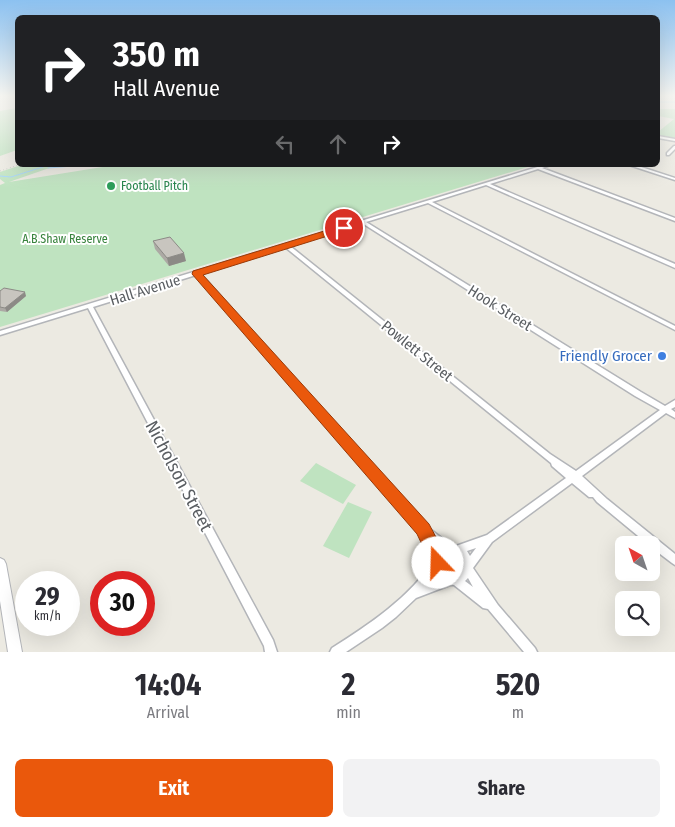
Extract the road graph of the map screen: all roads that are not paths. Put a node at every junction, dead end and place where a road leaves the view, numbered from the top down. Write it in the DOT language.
graph roads {
  1 [pos="660,137"];
  2 [pos="675,140"];
  3 [pos="675,148"];
  4 [pos="668,154"];
  5 [pos="541,167"];
  6 [pos="637,167"];
  7 [pos="538,168"];
  8 [pos="675,179"];
  9 [pos="487,184"];
  10 [pos="429,202"];
  11 [pos="675,220"];
  12 [pos="363,222"];
  13 [pos="287,246"];
  14 [pos="675,266"];
  15 [pos="196,274"];
  16 [pos="90,307"];
  17 [pos="675,328"];
  18 [pos="0,333"];
  19 [pos="675,403"];
  20 [pos="664,411"];
  21 [pos="675,416"];
  22 [pos="675,420"];
  23 [pos="573,477"];
  24 [pos="423,529"];
  25 [pos="489,539"];
  26 [pos="453,550"];
  27 [pos="438,560"];
  28 [pos="675,560"];
  29 [pos="0,564"];
  30 [pos="469,568"];
  31 [pos="453,579"];
  32 [pos="412,595"];
  33 [pos="494,609"];
  34 [pos="272,649"];
  35 [pos="15,652"];
  36 [pos="336,652"];
  37 [pos="531,652"];
  1 -- 2 [label="street"];
  3 -- 4 [label="street"];
  5 -- 7 [label="street, Hall Avenue"];
  6 -- 8 [label="street"];
  7 -- 9 [label="street, Hall Avenue"];
  7 -- 11 [label="street"];
  9 -- 10 [label="street, Hall Avenue"];
  9 -- 14 [label="street"];
  10 -- 12 [label="street, Hall Avenue"];
  10 -- 17 [label="street"];
  12 -- 13 [label="street, Hall Avenue"];
  12 -- 20 [label="street, Hook Street"];
  13 -- 15 [label="street, Hall Avenue"];
  13 -- 23 [label="street, Powlett Street"];
  15 -- 16 [label="street, Hall Avenue"];
  15 -- 24 [label="street"];
  16 -- 18 [label="street, Hall Avenue"];
  16 -- 34 [label="street, Nicholson Street"];
  19 -- 20 [label="street"];
  20 -- 21 [label="street, Hook Street"];
  20 -- 22 [label="street, Hook Street"];
  20 -- 23 [label="street"];
  23 -- 25 [label="street"];
  23 -- 28 [label="street, Powlett Street"];
  24 -- 26 [label="street"];
  24 -- 27 [label="street"];
  25 -- 26 [label="street"];
  25 -- 30 [label="street"];
  26 -- 27 [label="street"];
  26 -- 30 [label="street"];
  27 -- 31 [label="street"];
  27 -- 32 [label="street"];
  29 -- 35 [label="street"];
  30 -- 31 [label="street"];
  30 -- 33 [label="street"];
  31 -- 32 [label="street"];
  31 -- 33 [label="street"];
  32 -- 36 [label="street"];
  33 -- 37 [label="street"];
}
